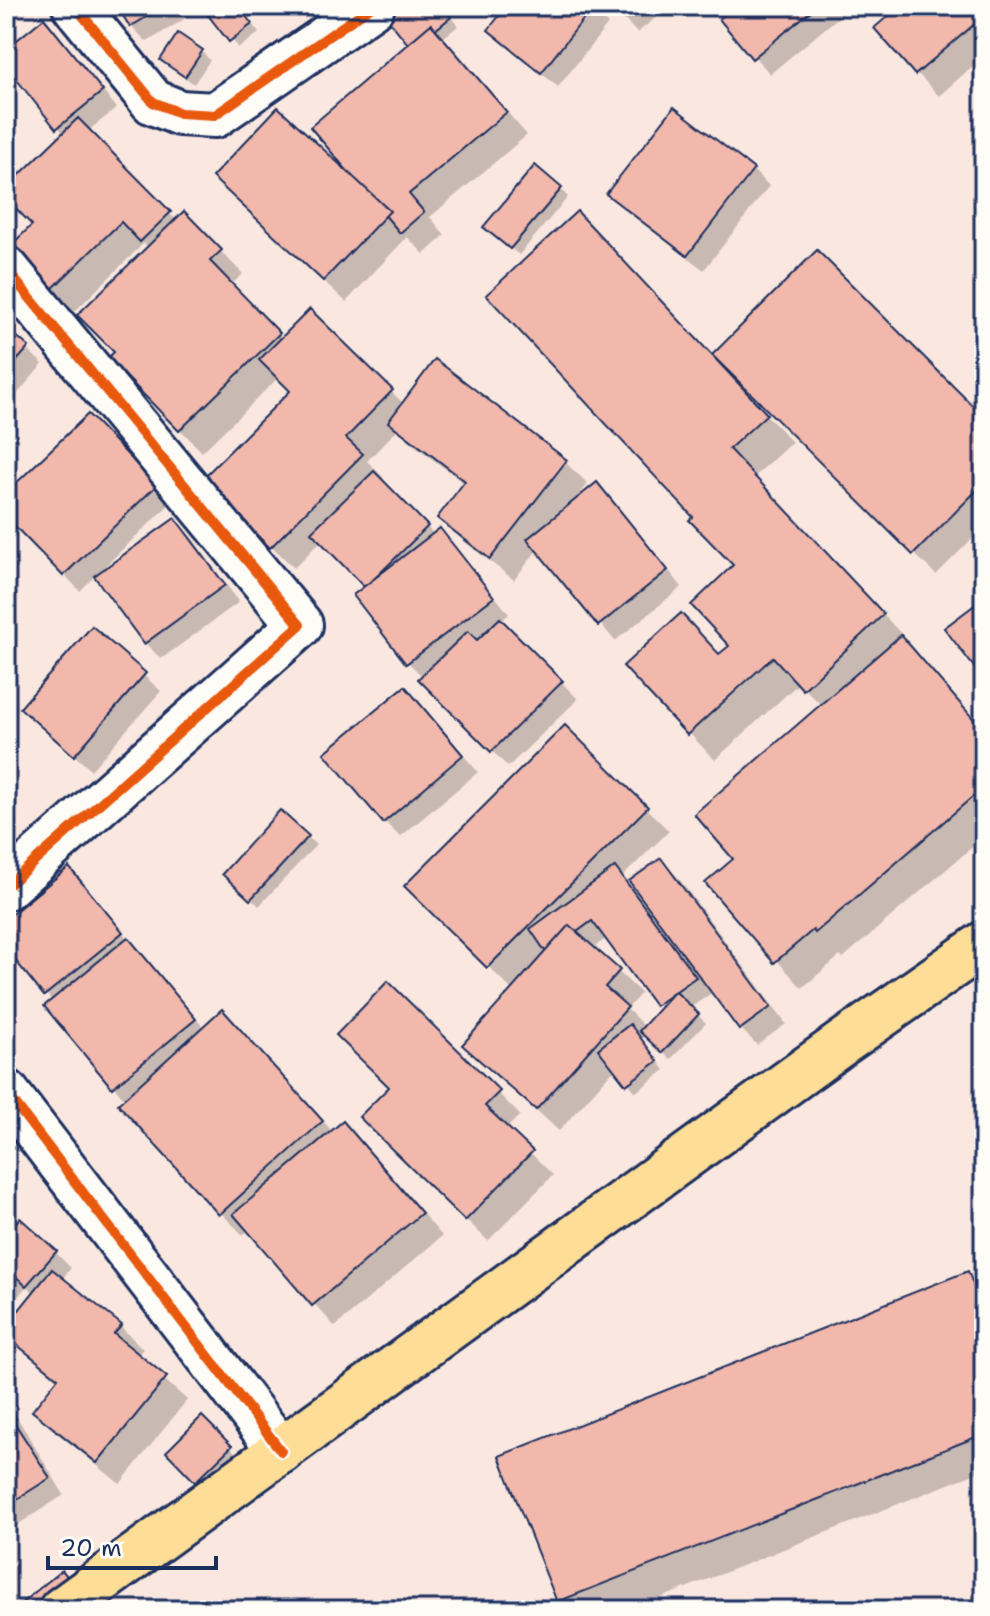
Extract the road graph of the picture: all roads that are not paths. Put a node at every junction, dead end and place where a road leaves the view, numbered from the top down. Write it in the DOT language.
graph roads {
  1 [pos="75,6"];
  2 [pos="372,6"];
  3 [pos="6,269"];
  4 [pos="6,887"];
  5 [pos="984,944"];
  6 [pos="6,1092"];
  7 [pos="281,1451"];
  8 [pos="61,1610"];
  1 -- 2 [label="street"];
  3 -- 4 [label="street"];
  5 -- 7 [label="main road"];
  6 -- 7 [label="street"];
  7 -- 8 [label="main road"];
}
